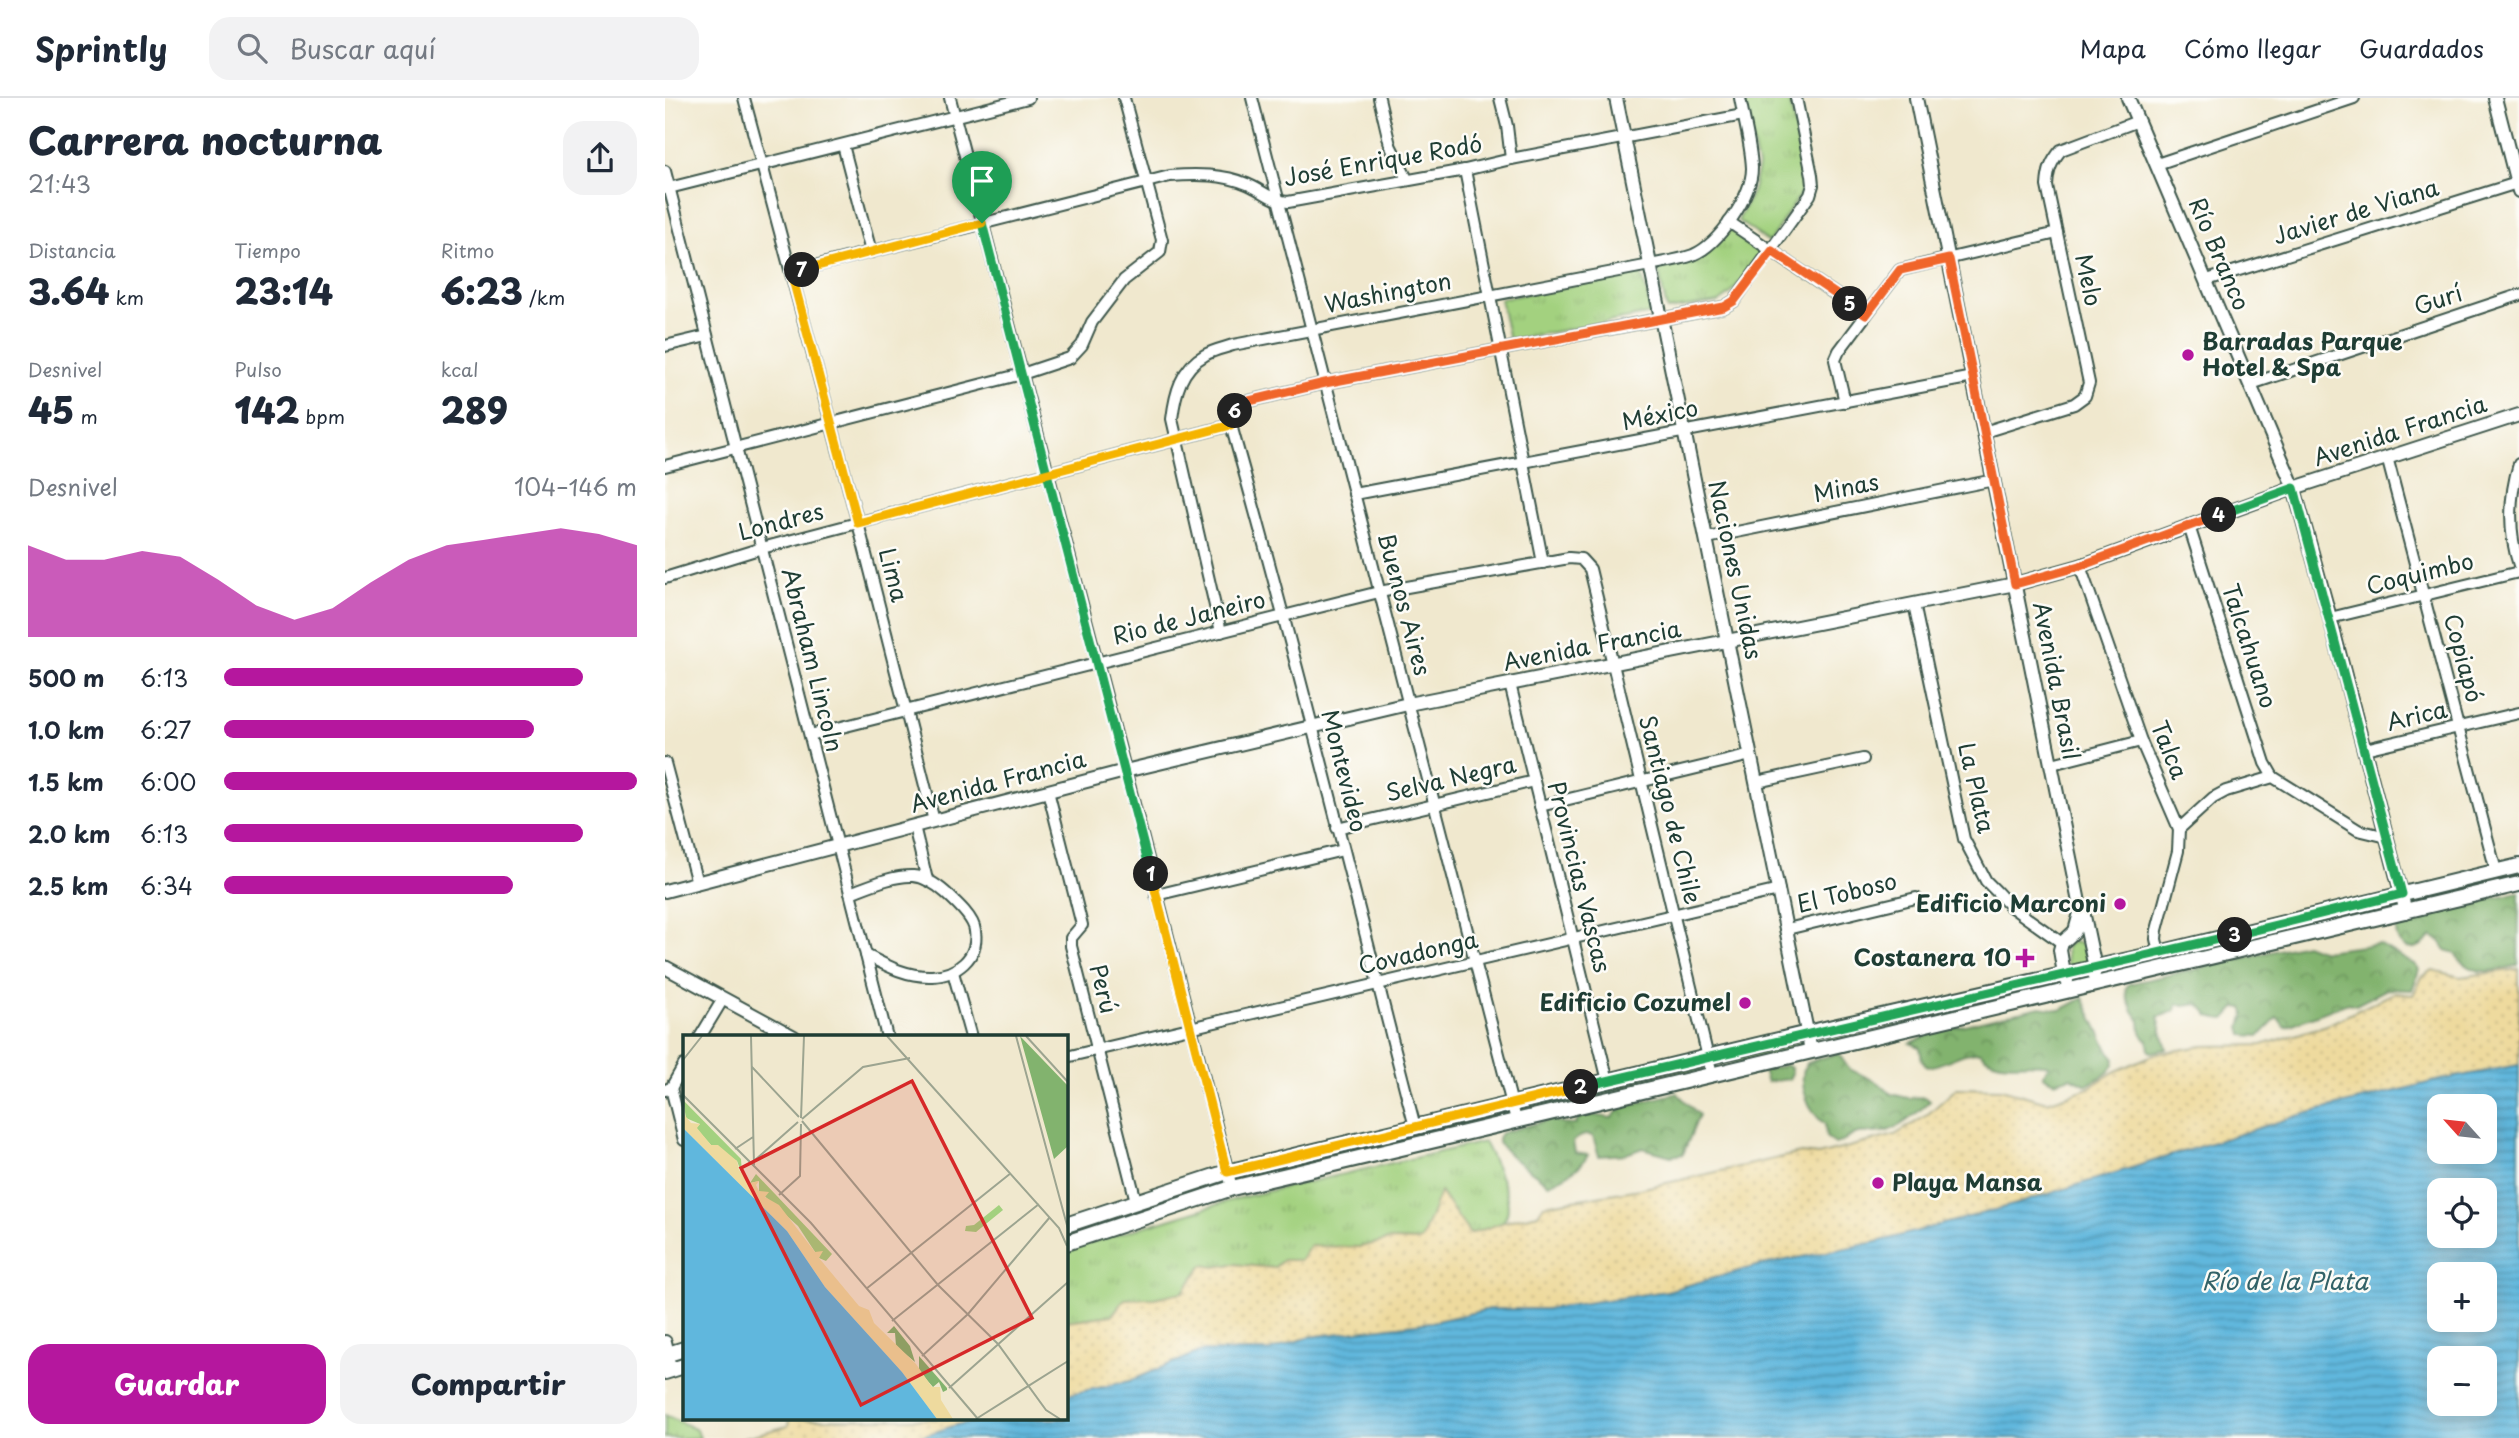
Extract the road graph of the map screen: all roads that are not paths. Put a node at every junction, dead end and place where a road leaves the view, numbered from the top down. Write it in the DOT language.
graph roads {
  1 [pos="744,98"];
  2 [pos="950,98"];
  3 [pos="1028,98"];
  4 [pos="1124,98"];
  5 [pos="1252,98"];
  6 [pos="1379,98"];
  7 [pos="1500,98"];
  8 [pos="1616,98"];
  9 [pos="1740,98"];
  10 [pos="1796,98"];
  11 [pos="1916,98"];
  12 [pos="2128,98"];
  13 [pos="2354,98"];
  14 [pos="2495,98"];
  15 [pos="2329,102"];
  16 [pos="954,116"];
  17 [pos="1743,116"];
  18 [pos="2138,121"];
  19 [pos="1624,137"];
  20 [pos="843,145"];
  21 [pos="1511,159"];
  22 [pos="2157,164"];
  23 [pos="762,165"];
  24 [pos="1465,170"];
  25 [pos="665,172"];
  26 [pos="1407,179"];
  27 [pos="1146,182"];
  28 [pos="2518,187"];
  29 [pos="667,188"];
  30 [pos="1278,201"];
  31 [pos="1729,222"];
  32 [pos="982,223"];
  33 [pos="2057,233"];
  34 [pos="1772,251"];
  35 [pos="871,252"];
  36 [pos="1949,259"];
  37 [pos="1650,265"];
  38 [pos="791,272"];
  39 [pos="2207,280"];
  40 [pos="1489,294"];
  41 [pos="2519,295"];
  42 [pos="1866,315"];
  43 [pos="1661,319"];
  44 [pos="1312,330"];
  45 [pos="707,336"];
  46 [pos="665,346"];
  47 [pos="1500,350"];
  48 [pos="1022,374"];
  49 [pos="1973,377"];
  50 [pos="1325,383"];
  51 [pos="2251,384"];
  52 [pos="1845,402"];
  53 [pos="2519,415"];
  54 [pos="831,423"];
  55 [pos="1231,425"];
  56 [pos="1685,432"];
  57 [pos="1984,432"];
  58 [pos="1178,439"];
  59 [pos="736,448"];
  60 [pos="2387,457"];
  61 [pos="1523,463"];
  62 [pos="2519,464"];
  63 [pos="665,466"];
  64 [pos="1048,474"];
  65 [pos="1994,480"];
  66 [pos="2294,488"];
  67 [pos="1354,494"];
  68 [pos="858,523"];
  69 [pos="2189,526"];
  70 [pos="1707,538"];
  71 [pos="762,548"];
  72 [pos="1581,559"];
  73 [pos="1543,563"];
  74 [pos="2519,565"];
  75 [pos="2080,566"];
  76 [pos="2519,572"];
  77 [pos="665,578"];
  78 [pos="2015,584"];
  79 [pos="1379,592"];
  80 [pos="2424,594"];
  81 [pos="1914,604"];
  82 [pos="1285,616"];
  83 [pos="2330,618"];
  84 [pos="1221,632"];
  85 [pos="1728,641"];
  86 [pos="1097,663"];
  87 [pos="1613,663"];
  88 [pos="1510,684"];
  89 [pos="1408,704"];
  90 [pos="907,711"];
  91 [pos="2519,713"];
  92 [pos="1311,727"];
  93 [pos="2459,727"];
  94 [pos="810,735"];
  95 [pos="2141,741"];
  96 [pos="2365,749"];
  97 [pos="1751,755"];
  98 [pos="1863,760"];
  99 [pos="665,763"];
  100 [pos="2052,764"];
  101 [pos="1125,771"];
  102 [pos="2273,777"];
  103 [pos="1534,781"];
  104 [pos="1641,781"];
  105 [pos="1757,782"];
  106 [pos="1048,791"];
  107 [pos="1434,805"];
  108 [pos="1540,806"];
  109 [pos="934,821"];
  110 [pos="913,826"];
  111 [pos="1337,828"];
  112 [pos="2179,829"];
  113 [pos="2387,838"];
  114 [pos="838,845"];
  115 [pos="1343,850"];
  116 [pos="2519,866"];
  117 [pos="2496,872"];
  118 [pos="927,880"];
  119 [pos="697,884"];
  120 [pos="2519,884"];
  121 [pos="1779,890"];
  122 [pos="665,891"];
  123 [pos="850,893"];
  124 [pos="2402,894"];
  125 [pos="1156,895"];
  126 [pos="1916,898"];
  127 [pos="2081,912"];
  128 [pos="2406,912"];
  129 [pos="1674,915"];
  130 [pos="1787,929"];
  131 [pos="1572,938"];
  132 [pos="2066,939"];
  133 [pos="2089,941"];
  134 [pos="2159,953"];
  135 [pos="866,954"];
  136 [pos="1475,961"];
  137 [pos="665,967"];
  138 [pos="2095,968"];
  139 [pos="953,972"];
  140 [pos="2064,974"];
  141 [pos="1378,984"];
  142 [pos="2093,984"];
  143 [pos="2073,988"];
  144 [pos="723,999"];
  145 [pos="1190,1028"];
  146 [pos="1807,1034"];
  147 [pos="701,1035"];
  148 [pos="790,1035"];
  149 [pos="886,1035"];
  150 [pos="970,1035"];
  151 [pos="1097,1049"];
  152 [pos="1811,1051"];
  153 [pos="1067,1057"];
  154 [pos="1708,1058"];
  155 [pos="683,1066"];
  156 [pos="1712,1074"];
  157 [pos="1608,1081"];
  158 [pos="668,1089"];
  159 [pos="1511,1104"];
  160 [pos="1516,1120"];
  161 [pos="1415,1127"];
  162 [pos="683,1137"];
  163 [pos="1227,1172"];
  164 [pos="1232,1188"];
  165 [pos="1136,1201"];
  166 [pos="1067,1225"];
  167 [pos="1067,1243"];
  168 [pos="665,1336"];
  169 [pos="683,1346"];
  170 [pos="666,1350"];
  171 [pos="667,1371"];
  1 -- 23 [label="street, Lima"];
  2 -- 16 [label="street"];
  3 -- 16 [label="street"];
  4 -- 27 [label="street"];
  5 -- 30 [label="street, Buenos Aires"];
  6 -- 26 [label="street"];
  7 -- 21 [label="street"];
  8 -- 19 [label="street, Naciones Unidas"];
  9 -- 17 [label="street, Washington"];
  10 -- 34 [label="street"];
  11 -- 36 [label="street, Avenida Brasil"];
  12 -- 18 [label="street, Río Branco"];
  13 -- 15 [label="street"];
  14 -- 28 [label="street"];
  15 -- 22 [label="street"];
  16 -- 20 [label="street"];
  16 -- 32 [label="street"];
  17 -- 19 [label="street, José Enrique Rodó"];
  17 -- 31 [label="street, Washington"];
  18 -- 22 [label="street, Río Branco"];
  18 -- 33 [label="street, Melo"];
  19 -- 21 [label="street, José Enrique Rodó"];
  19 -- 37 [label="street, Naciones Unidas"];
  20 -- 23 [label="street"];
  20 -- 35 [label="street"];
  21 -- 24 [label="street, José Enrique Rodó"];
  22 -- 39 [label="street, Río Branco"];
  23 -- 29 [label="street"];
  23 -- 38 [label="street, Lima"];
  24 -- 26 [label="street, José Enrique Rodó"];
  24 -- 40 [label="street"];
  25 -- 29 [label="street, Abraham Lincoln"];
  26 -- 30 [label="street, José Enrique Rodó"];
  27 -- 30 [label="street, José Enrique Rodó"];
  27 -- 32 [label="street, José Enrique Rodó"];
  27 -- 48 [label="street"];
  28 -- 39 [label="street, Javier de Viana"];
  29 -- 45 [label="street, Abraham Lincoln"];
  30 -- 44 [label="street, Buenos Aires"];
  31 -- 34 [label="street"];
  31 -- 37 [label="street, Washington"];
  32 -- 35 [label="street, José Enrique Rodó"];
  32 -- 48 [label="street"];
  33 -- 36 [label="street"];
  33 -- 57 [label="street, Melo"];
  34 -- 42 [label="street"];
  34 -- 43 [label="street"];
  35 -- 38 [label="street, José Enrique Rodó"];
  36 -- 42 [label="street"];
  36 -- 49 [label="street, Avenida Brasil"];
  37 -- 40 [label="street, Washington"];
  37 -- 43 [label="street, Naciones Unidas"];
  38 -- 54 [label="street, Lima"];
  39 -- 51 [label="street, Río Branco"];
  40 -- 44 [label="street, Washington"];
  40 -- 47 [label="street"];
  41 -- 51 [label="street, Gurí"];
  42 -- 52 [label="street"];
  43 -- 47 [label="street"];
  43 -- 56 [label="street, Naciones Unidas"];
  44 -- 50 [label="street, Buenos Aires"];
  44 -- 58 [label="street, Washington"];
  45 -- 46 [label="street"];
  45 -- 59 [label="street, Abraham Lincoln"];
  47 -- 50 [label="street"];
  47 -- 61 [label="street"];
  48 -- 54 [label="street"];
  48 -- 64 [label="street"];
  49 -- 52 [label="street, México"];
  49 -- 57 [label="street, Avenida Brasil"];
  50 -- 55 [label="street"];
  50 -- 67 [label="street, Buenos Aires"];
  51 -- 66 [label="street, Río Branco"];
  52 -- 56 [label="street, México"];
  53 -- 60 [label="street, Avenida Francia"];
  54 -- 59 [label="street"];
  54 -- 68 [label="street, Lima"];
  55 -- 58 [label="street, Londres"];
  55 -- 82 [label="street, Montevideo"];
  56 -- 61 [label="street, México"];
  56 -- 70 [label="street, Naciones Unidas"];
  57 -- 65 [label="street, Avenida Brasil"];
  58 -- 64 [label="street, Londres"];
  58 -- 84 [label="street, Washington"];
  59 -- 63 [label="street"];
  59 -- 71 [label="street, Abraham Lincoln"];
  60 -- 66 [label="street, Avenida Francia"];
  60 -- 80 [label="street, Copiapó"];
  61 -- 67 [label="street, México"];
  61 -- 73 [label="street"];
  62 -- 74 [label="street"];
  64 -- 68 [label="street, Londres"];
  64 -- 86 [label="street"];
  65 -- 70 [label="street, Minas"];
  65 -- 78 [label="street, Avenida Brasil"];
  66 -- 69 [label="street, Avenida Francia"];
  66 -- 83 [label="street, Río Branco"];
  67 -- 79 [label="street, Buenos Aires"];
  68 -- 71 [label="street, Londres"];
  68 -- 90 [label="street, Lima"];
  69 -- 75 [label="street, Avenida Francia"];
  69 -- 102 [label="street, Talcahuano"];
  70 -- 85 [label="street, Naciones Unidas"];
  71 -- 77 [label="street, Londres"];
  71 -- 94 [label="street, Abraham Lincoln"];
  72 -- 73 [label="street, Rio de Janeiro"];
  72 -- 87 [label="street, Santiago de Chile"];
  73 -- 79 [label="street, Rio de Janeiro"];
  75 -- 78 [label="street, Avenida Francia"];
  75 -- 95 [label="street, Talca"];
  76 -- 80 [label="street, Coquimbo"];
  78 -- 81 [label="street, Avenida Francia"];
  78 -- 100 [label="street, Avenida Brasil"];
  79 -- 82 [label="street, Rio de Janeiro"];
  79 -- 89 [label="street, Buenos Aires"];
  80 -- 83 [label="street, Coquimbo"];
  80 -- 93 [label="street, Copiapó"];
  81 -- 85 [label="street, Avenida Francia"];
  81 -- 132 [label="street, La Plata"];
  82 -- 84 [label="street, Rio de Janeiro"];
  82 -- 92 [label="street, Montevideo"];
  83 -- 96 [label="street, Río Branco"];
  84 -- 86 [label="street, Rio de Janeiro"];
  85 -- 87 [label="street, Avenida Francia"];
  85 -- 97 [label="street, Naciones Unidas"];
  86 -- 90 [label="street, Rio de Janeiro"];
  86 -- 101 [label="street"];
  87 -- 88 [label="street, Avenida Francia"];
  87 -- 104 [label="street, Santiago de Chile"];
  88 -- 89 [label="street, Avenida Francia"];
  88 -- 103 [label="street, Provincias Vascas"];
  89 -- 92 [label="street, Avenida Francia"];
  89 -- 107 [label="street, Buenos Aires"];
  90 -- 94 [label="street, Rio de Janeiro"];
  90 -- 109 [label="street, Lima"];
  91 -- 93 [label="street, Arica"];
  92 -- 101 [label="street, Avenida Francia"];
  92 -- 111 [label="street, Montevideo"];
  93 -- 96 [label="street, Arica"];
  93 -- 117 [label="street, Copiapó"];
  94 -- 114 [label="street, Abraham Lincoln"];
  95 -- 100 [label="street"];
  95 -- 112 [label="street, Talca"];
  96 -- 113 [label="street, Río Branco"];
  97 -- 104 [label="street"];
  97 -- 105 [label="street, Naciones Unidas"];
  98 -- 105 [label="street"];
  99 -- 119 [label="street"];
  100 -- 127 [label="street, Avenida Brasil"];
  101 -- 106 [label="street, Avenida Francia"];
  101 -- 125 [label="street"];
  102 -- 112 [label="street"];
  102 -- 113 [label="street"];
  103 -- 107 [label="street, Selva Negra"];
  103 -- 108 [label="street, Provincias Vascas"];
  104 -- 108 [label="street"];
  104 -- 129 [label="street, Santiago de Chile"];
  105 -- 121 [label="street, Naciones Unidas"];
  106 -- 109 [label="street, Avenida Francia"];
  106 -- 151 [label="street, Perú"];
  107 -- 111 [label="street, Selva Negra"];
  107 -- 136 [label="street, Buenos Aires"];
  108 -- 131 [label="street, Provincias Vascas"];
  109 -- 110 [label="street, Avenida Francia"];
  110 -- 114 [label="street, Avenida Francia"];
  110 -- 118 [label="street"];
  111 -- 115 [label="street, Montevideo"];
  112 -- 134 [label="street"];
  113 -- 124 [label="street, Río Branco"];
  114 -- 119 [label="street, Avenida Francia"];
  114 -- 123 [label="street, Abraham Lincoln"];
  115 -- 125 [label="street"];
  115 -- 141 [label="street, Montevideo"];
  116 -- 117 [label="main road"];
  117 -- 124 [label="main road"];
  118 -- 123 [label="street"];
  118 -- 139 [label="street"];
  119 -- 122 [label="street, Avenida Francia"];
  120 -- 128 [label="main road"];
  121 -- 129 [label="street, Covadonga"];
  121 -- 130 [label="street, Naciones Unidas"];
  123 -- 135 [label="street, Abraham Lincoln"];
  124 -- 128 [label="street, Río Branco"];
  124 -- 134 [label="main road"];
  125 -- 145 [label="street"];
  126 -- 130 [label="street, El Toboso"];
  127 -- 132 [label="street"];
  127 -- 133 [label="street, Avenida Brasil"];
  128 -- 142 [label="main road"];
  129 -- 131 [label="street, Covadonga"];
  129 -- 154 [label="street, Santiago de Chile"];
  130 -- 146 [label="street, Naciones Unidas"];
  131 -- 136 [label="street, Covadonga"];
  131 -- 157 [label="street, Provincias Vascas"];
  132 -- 133 [label="street"];
  132 -- 140 [label="street"];
  133 -- 138 [label="street, Avenida Brasil"];
  134 -- 138 [label="main road"];
  135 -- 139 [label="street"];
  135 -- 149 [label="street, Abraham Lincoln"];
  136 -- 141 [label="street, Covadonga"];
  136 -- 159 [label="street, Buenos Aires"];
  137 -- 144 [label="street"];
  138 -- 140 [label="main road"];
  138 -- 142 [label="street, Avenida Brasil"];
  139 -- 150 [label="street"];
  140 -- 143 [label="street"];
  140 -- 146 [label="main road"];
  141 -- 145 [label="street, Covadonga"];
  141 -- 161 [label="street, Montevideo"];
  142 -- 143 [label="main road"];
  143 -- 152 [label="main road"];
  144 -- 147 [label="street"];
  144 -- 148 [label="street"];
  145 -- 151 [label="street, Covadonga"];
  145 -- 163 [label="street"];
  146 -- 152 [label="street, Naciones Unidas"];
  146 -- 154 [label="main road"];
  151 -- 153 [label="street, Covadonga"];
  151 -- 165 [label="street, Perú"];
  152 -- 156 [label="main road"];
  154 -- 156 [label="street, Santiago de Chile"];
  154 -- 157 [label="main road"];
  155 -- 158 [label="street"];
  156 -- 160 [label="main road"];
  157 -- 159 [label="main road"];
  158 -- 162 [label="street"];
  159 -- 160 [label="street, Buenos Aires"];
  159 -- 161 [label="main road"];
  160 -- 164 [label="main road"];
  161 -- 163 [label="main road"];
  163 -- 164 [label="street"];
  163 -- 165 [label="main road"];
  164 -- 167 [label="main road"];
  165 -- 166 [label="main road"];
  168 -- 169 [label="street"];
  170 -- 171 [label="street"];
}
